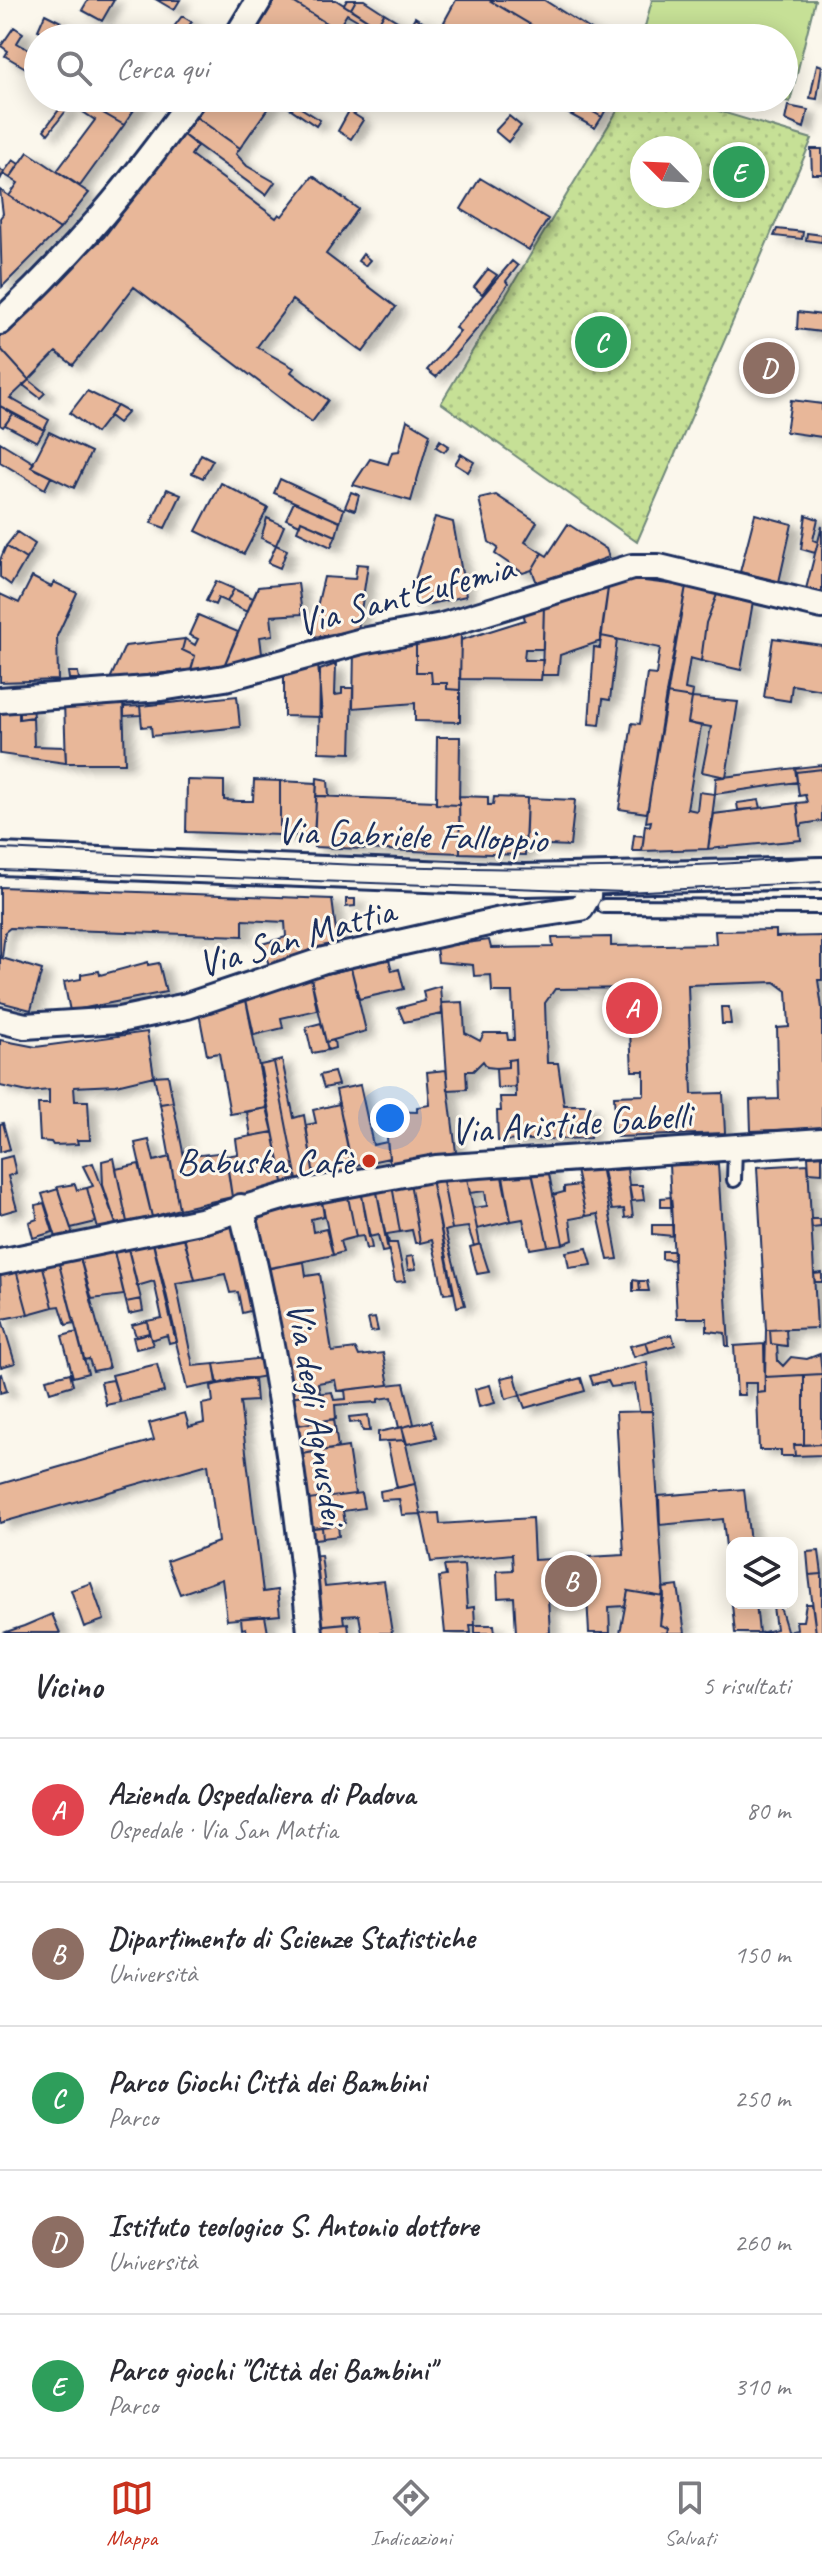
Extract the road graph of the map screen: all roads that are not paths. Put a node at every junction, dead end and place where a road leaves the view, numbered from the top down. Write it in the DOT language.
graph roads {
  1 [pos="259,0"];
  2 [pos="244,24"];
  3 [pos="183,112"];
  4 [pos="0,322"];
  5 [pos="822,606"];
  6 [pos="0,700"];
  7 [pos="0,859"];
  8 [pos="822,873"];
  9 [pos="589,879"];
  10 [pos="690,891"];
  11 [pos="604,906"];
  12 [pos="822,907"];
  13 [pos="0,1020"];
  14 [pos="822,1141"];
  15 [pos="735,1147"];
  16 [pos="734,1180"];
  17 [pos="241,1207"];
  18 [pos="0,1262"];
  19 [pos="310,1633"];
  1 -- 2 [label="street"];
  3 -- 4 [label="street"];
  5 -- 6 [label="street, Via Sant'Eufemia"];
  7 -- 9 [label="street, Via Gabriele Falloppio"];
  8 -- 10 [label="street, Via Gabriele Falloppio"];
  9 -- 10 [label="street, Via Gabriele Falloppio"];
  9 -- 13 [label="street, Via San Mattia"];
  10 -- 11 [label="lane"];
  10 -- 12 [label="lane"];
  14 -- 15 [label="street, Via Aristide Gabelli"];
  15 -- 16 [label="lane"];
  15 -- 17 [label="street, Via Aristide Gabelli"];
  17 -- 18 [label="street, Via Aristide Gabelli"];
  17 -- 19 [label="street, Via degli Agnusdei"];
}
